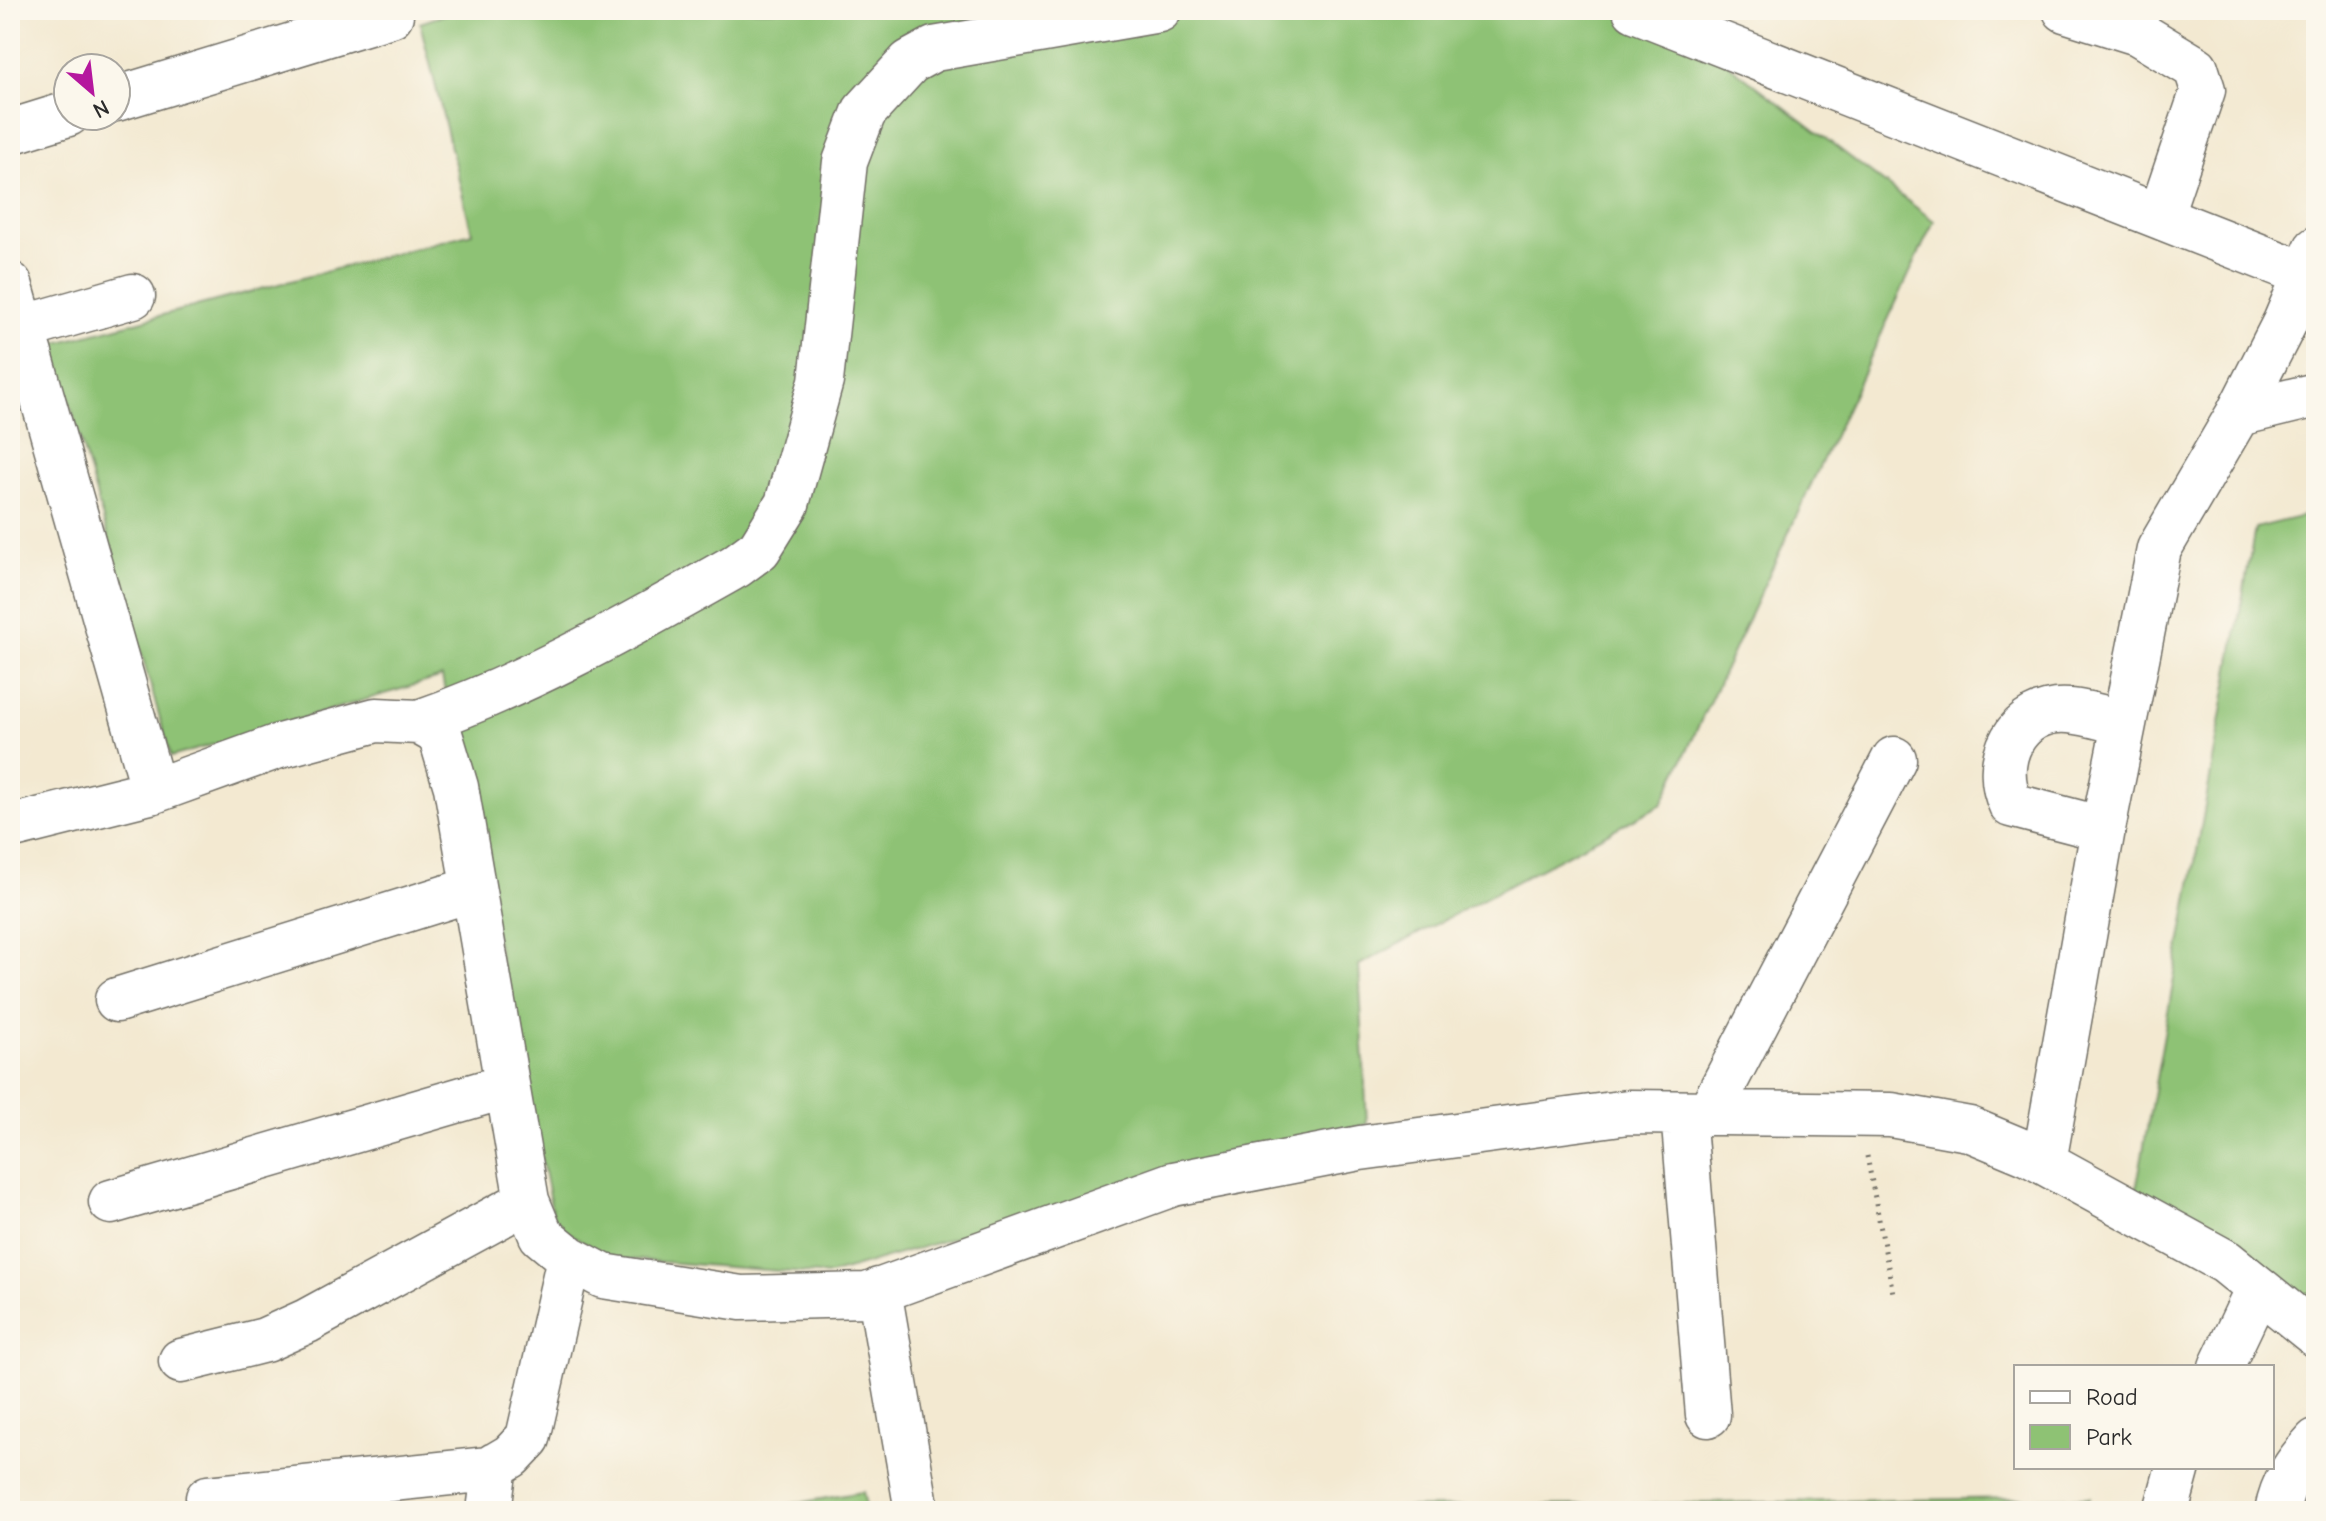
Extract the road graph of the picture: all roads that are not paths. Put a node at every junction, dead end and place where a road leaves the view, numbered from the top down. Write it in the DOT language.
graph roads {
  1 [pos="1159,10"];
  2 [pos="1635,10"];
  3 [pos="2065,10"];
  4 [pos="391,15"];
  5 [pos="132,94"];
  6 [pos="52,119"];
  7 [pos="10,132"];
  8 [pos="2160,217"];
  9 [pos="2311,262"];
  10 [pos="10,284"];
  11 [pos="133,296"];
  12 [pos="22,328"];
  13 [pos="2316,395"];
  14 [pos="2238,414"];
  15 [pos="419,722"];
  16 [pos="2124,723"];
  17 [pos="1894,759"];
  18 [pos="154,791"];
  19 [pos="10,827"];
  20 [pos="2103,829"];
  21 [pos="473,889"];
  22 [pos="117,1000"];
  23 [pos="507,1086"];
  24 [pos="1696,1113"];
  25 [pos="2044,1162"];
  26 [pos="527,1201"];
  27 [pos="111,1202"];
  28 [pos="569,1258"];
  29 [pos="2258,1289"];
  30 [pos="879,1290"];
  31 [pos="2316,1335"];
  32 [pos="181,1361"];
  33 [pos="2222,1365"];
  34 [pos="1708,1415"];
  35 [pos="2316,1441"];
  36 [pos="495,1465"];
  37 [pos="2177,1469"];
  38 [pos="208,1498"];
  39 [pos="489,1511"];
  40 [pos="917,1511"];
  41 [pos="2166,1511"];
  42 [pos="2277,1511"];
  1 -- 15 [label="street"];
  2 -- 8 [label="street"];
  3 -- 8 [label="street"];
  4 -- 5 [label="street"];
  6 -- 7 [label="street"];
  8 -- 9 [label="street"];
  9 -- 14 [label="street"];
  10 -- 12 [label="street"];
  11 -- 12 [label="street"];
  12 -- 18 [label="street"];
  13 -- 14 [label="street"];
  14 -- 16 [label="street"];
  15 -- 18 [label="street"];
  15 -- 21 [label="street"];
  16 -- 20 [label="street"];
  16 -- 20 [label="street"];
  17 -- 24 [label="street"];
  18 -- 19 [label="street"];
  20 -- 25 [label="street"];
  21 -- 22 [label="street"];
  21 -- 23 [label="street"];
  23 -- 26 [label="street"];
  23 -- 27 [label="street"];
  24 -- 25 [label="street"];
  24 -- 30 [label="street"];
  24 -- 34 [label="street"];
  25 -- 29 [label="street"];
  26 -- 28 [label="street"];
  26 -- 32 [label="street"];
  28 -- 30 [label="street"];
  28 -- 36 [label="street"];
  29 -- 31 [label="street"];
  29 -- 33 [label="street"];
  30 -- 40 [label="street"];
  35 -- 42 [label="street"];
  36 -- 38 [label="street"];
  36 -- 39 [label="street"];
  37 -- 41 [label="street"];
}
